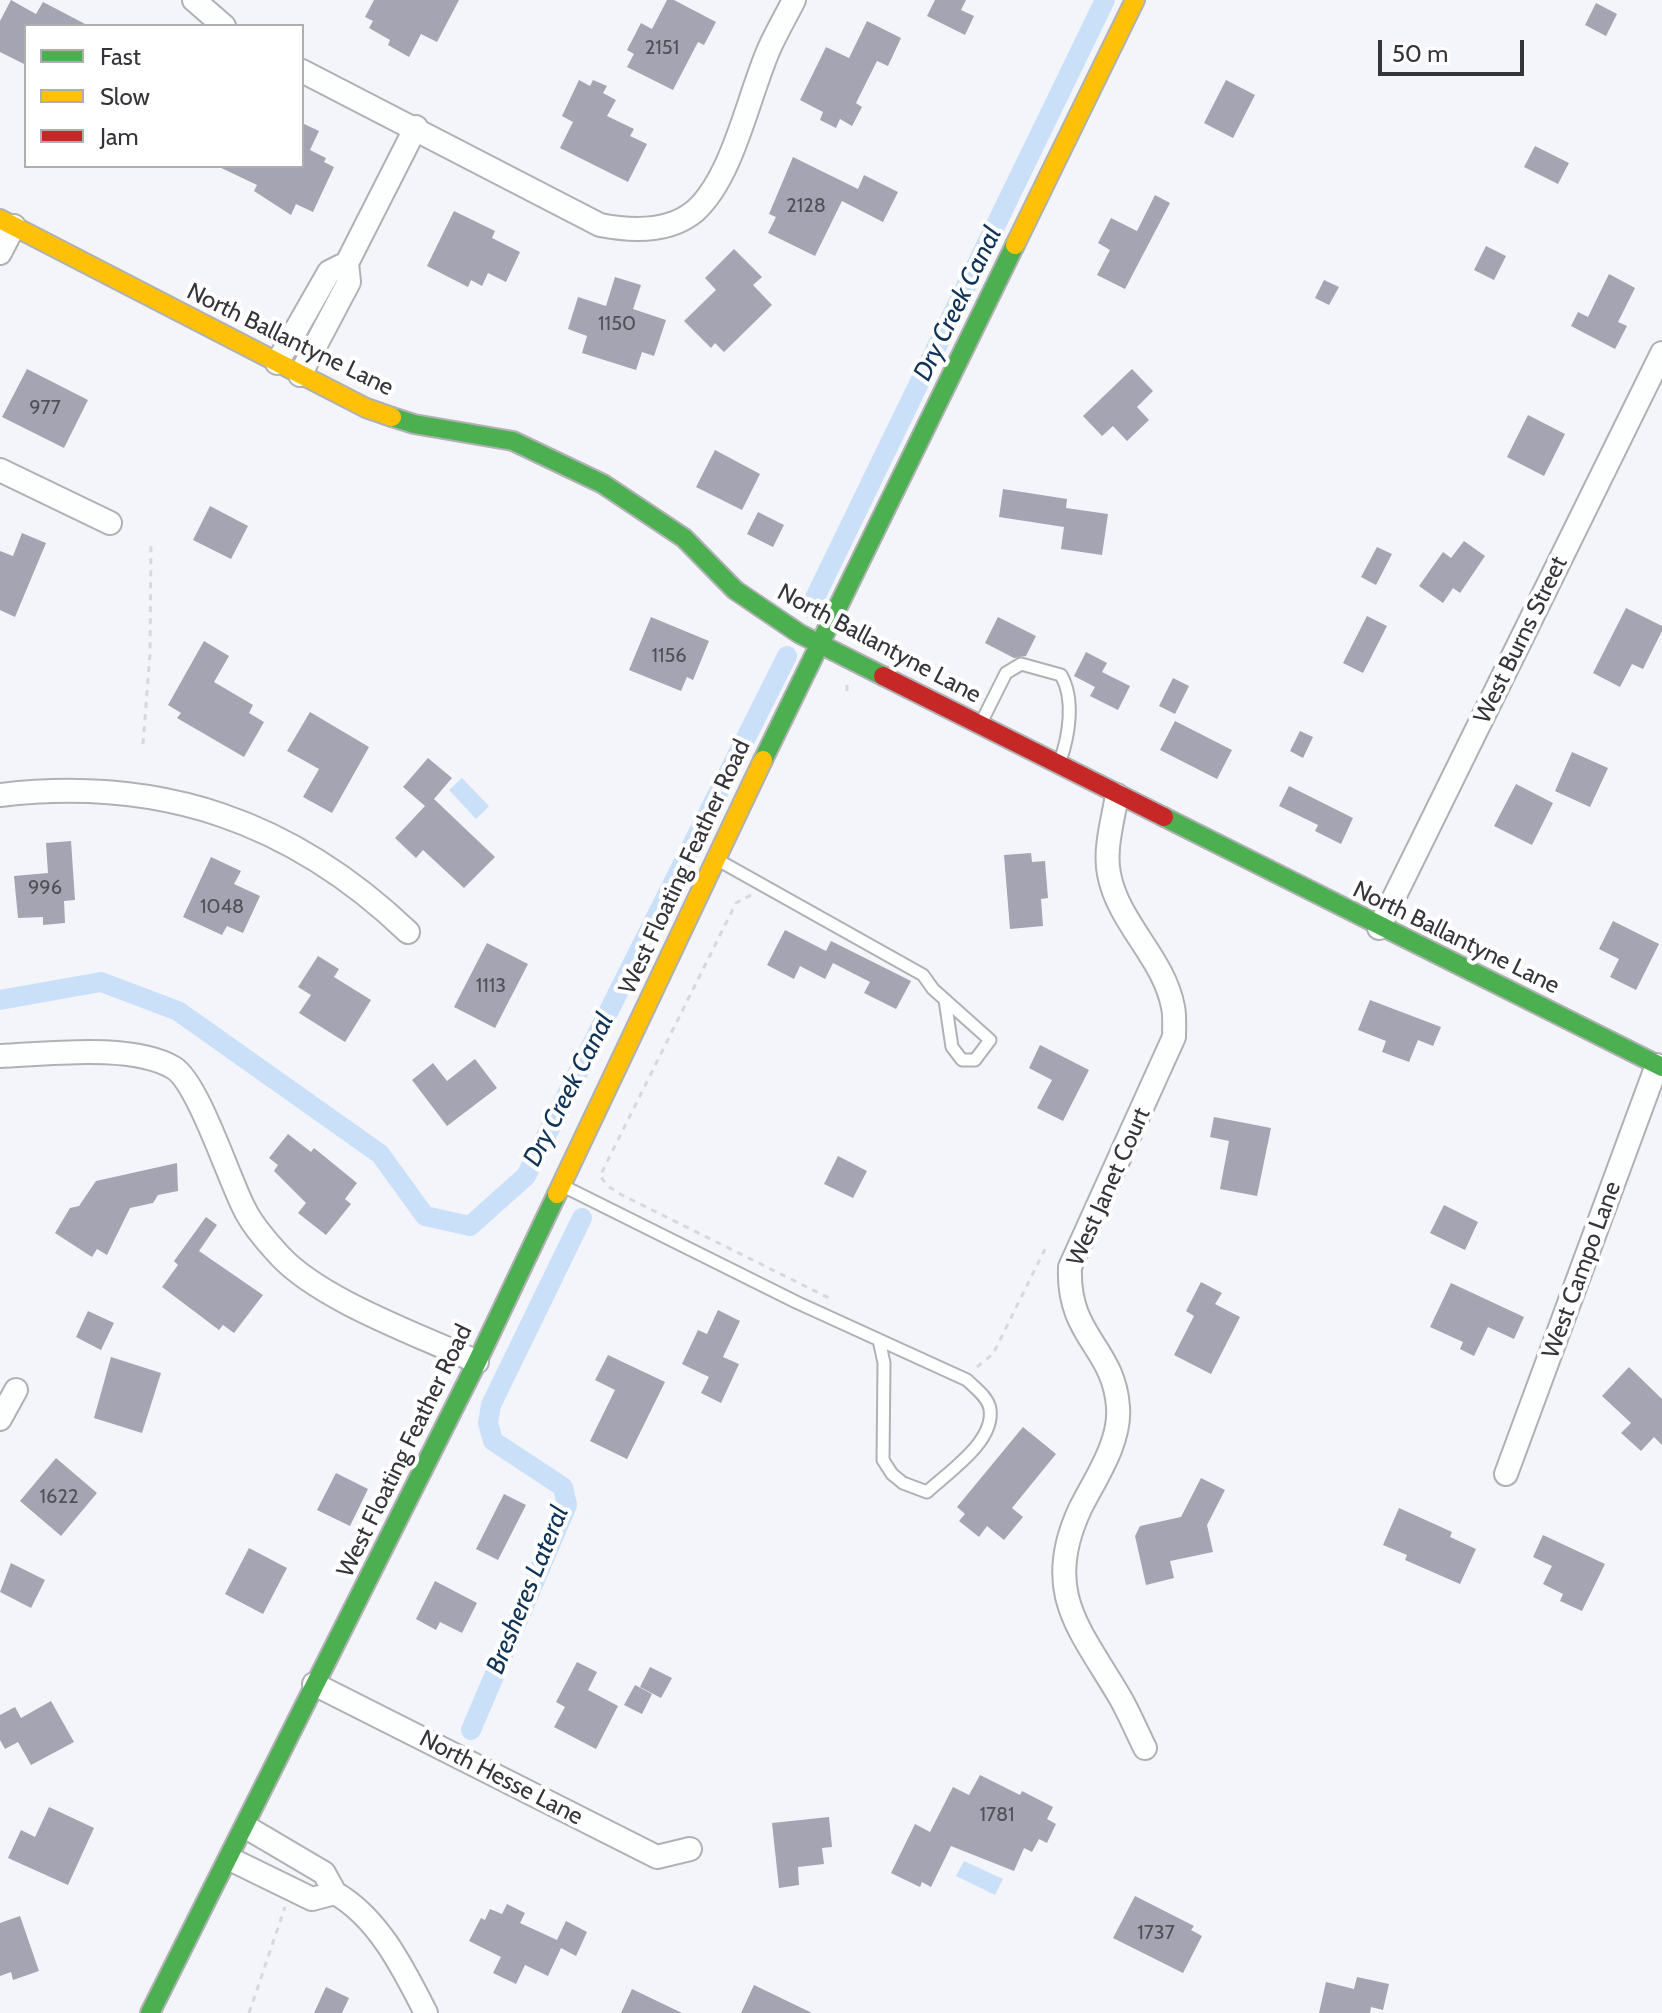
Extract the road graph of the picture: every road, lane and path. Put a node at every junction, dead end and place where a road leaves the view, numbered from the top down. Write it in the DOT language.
graph roads {
  1 [pos="194,0"];
  2 [pos="794,0"];
  3 [pos="1135,0"];
  4 [pos="222,24"];
  5 [pos="304,72"];
  6 [pos="416,127"];
  7 [pos="7,223"];
  8 [pos="0,253"];
  9 [pos="347,263"];
  10 [pos="1662,353"];
  11 [pos="277,363"];
  12 [pos="300,375"];
  13 [pos="0,470"];
  14 [pos="110,523"];
  15 [pos="151,543"];
  16 [pos="821,645"];
  17 [pos="980,725"];
  18 [pos="143,744"];
  19 [pos="1058,765"];
  20 [pos="0,795"];
  21 [pos="1117,795"];
  22 [pos="716,859"];
  23 [pos="755,894"];
  24 [pos="1379,928"];
  25 [pos="408,932"];
  26 [pos="945,1000"];
  27 [pos="0,1056"];
  28 [pos="1660,1066"];
  29 [pos="560,1185"];
  30 [pos="1046,1247"];
  31 [pos="843,1305"];
  32 [pos="879,1340"];
  33 [pos="477,1362"];
  34 [pos="969,1367"];
  35 [pos="16,1390"];
  36 [pos="0,1419"];
  37 [pos="1506,1474"];
  38 [pos="314,1684"];
  39 [pos="1145,1748"];
  40 [pos="246,1827"];
  41 [pos="690,1849"];
  42 [pos="230,1859"];
  43 [pos="335,1893"];
  44 [pos="285,1907"];
  45 [pos="150,2013"];
  46 [pos="249,2013"];
  47 [pos="426,2013"];
  1 -- 4 [label="street"];
  2 -- 6 [label="street"];
  3 -- 16 [label="main road, West Floating Feather Road"];
  5 -- 6 [label="street"];
  6 -- 9 [label="street"];
  7 -- 8 [label="street"];
  7 -- 11 [label="main road, North Ballantyne Lane"];
  9 -- 11 [label="street"];
  9 -- 12 [label="street"];
  10 -- 24 [label="street, West Burns Street"];
  11 -- 12 [label="main road, North Ballantyne Lane"];
  12 -- 16 [label="main road, North Ballantyne Lane"];
  13 -- 14 [label="street"];
  15 -- 18 [label="path"];
  16 -- 17 [label="main road, North Ballantyne Lane"];
  16 -- 22 [label="main road, West Floating Feather Road"];
  17 -- 19 [label="main road, North Ballantyne Lane"];
  17 -- 19 [label="lane"];
  19 -- 21 [label="main road, North Ballantyne Lane"];
  20 -- 25 [label="street"];
  21 -- 24 [label="main road, North Ballantyne Lane"];
  21 -- 39 [label="street, West Janet Court"];
  22 -- 26 [label="lane"];
  22 -- 29 [label="main road, West Floating Feather Road"];
  23 -- 31 [label="path"];
  24 -- 28 [label="main road, North Ballantyne Lane"];
  26 -- 26 [label="lane"];
  27 -- 33 [label="street"];
  28 -- 37 [label="street, West Campo Lane"];
  29 -- 32 [label="lane"];
  29 -- 33 [label="main road, West Floating Feather Road"];
  30 -- 34 [label="path"];
  32 -- 32 [label="lane"];
  33 -- 38 [label="main road, West Floating Feather Road"];
  35 -- 36 [label="street"];
  38 -- 40 [label="main road, West Floating Feather Road"];
  38 -- 41 [label="street, North Hesse Lane"];
  40 -- 42 [label="main road, West Floating Feather Road"];
  40 -- 43 [label="street"];
  42 -- 43 [label="street"];
  42 -- 45 [label="main road, West Floating Feather Road"];
  43 -- 47 [label="street"];
  44 -- 46 [label="path"];
}
